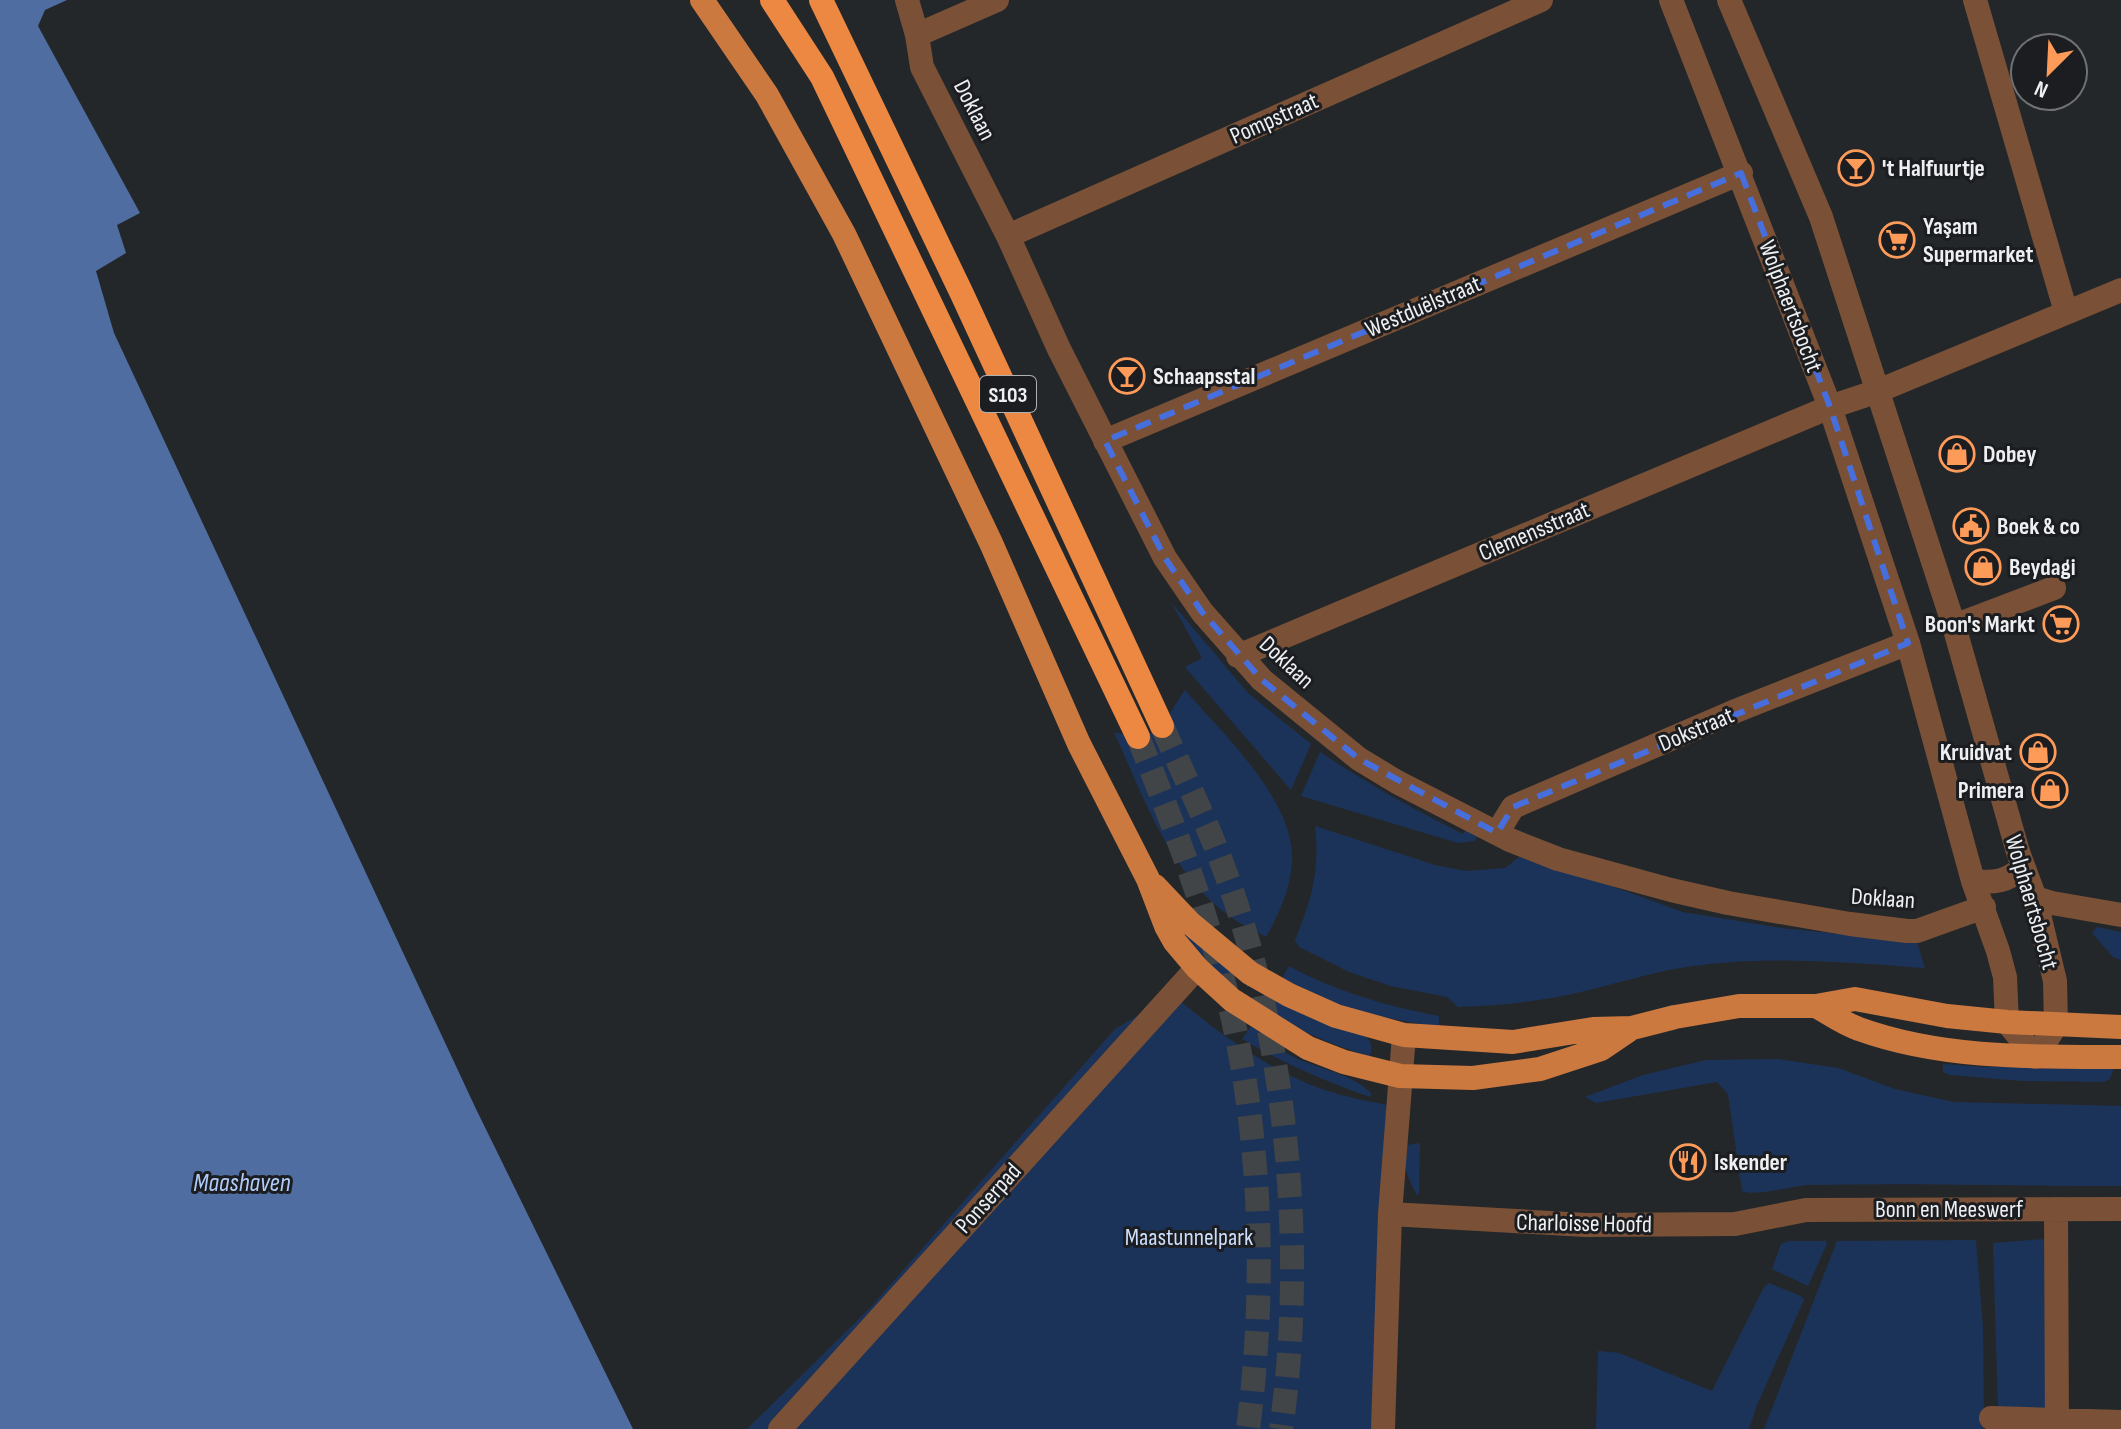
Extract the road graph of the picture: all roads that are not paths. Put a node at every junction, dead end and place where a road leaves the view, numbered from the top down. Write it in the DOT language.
graph roads {
  1 [pos="702,0"];
  2 [pos="772,0"];
  3 [pos="785,0"];
  4 [pos="821,0"];
  5 [pos="907,0"];
  6 [pos="997,0"];
  7 [pos="1541,0"];
  8 [pos="1671,0"];
  9 [pos="1729,0"];
  10 [pos="1975,0"];
  11 [pos="917,35"];
  12 [pos="822,77"];
  13 [pos="1741,173"];
  14 [pos="1008,236"];
  15 [pos="2121,290"];
  16 [pos="2066,312"];
  17 [pos="1878,391"];
  18 [pos="1830,407"];
  19 [pos="1105,441"];
  20 [pos="2054,588"];
  21 [pos="1954,626"];
  22 [pos="1908,643"];
  23 [pos="1238,656"];
  24 [pos="1162,726"];
  25 [pos="1138,737"];
  26 [pos="1497,833"];
  27 [pos="2023,867"];
  28 [pos="1148,879"];
  29 [pos="1973,881"];
  30 [pos="2035,898"];
  31 [pos="1984,907"];
  32 [pos="2121,915"];
  33 [pos="1197,968"];
  34 [pos="1816,1006"];
  35 [pos="2007,1022"];
  36 [pos="2056,1025"];
  37 [pos="2121,1027"];
  38 [pos="1632,1028"];
  39 [pos="1404,1035"];
  40 [pos="2036,1057"];
  41 [pos="2121,1057"];
  42 [pos="1400,1076"];
  43 [pos="2056,1209"];
  44 [pos="2121,1209"];
  45 [pos="1390,1214"];
  46 [pos="1778,1214"];
  47 [pos="1991,1418"];
  48 [pos="2121,1422"];
  49 [pos="2057,1424"];
  50 [pos="780,1429"];
  51 [pos="1383,1429"];
  1 -- 28 [label="main road"];
  2 -- 12 [label="highway, S103"];
  3 -- 12 [label="highway"];
  4 -- 24 [label="highway, S103"];
  5 -- 11 [label="street, Doklaan"];
  6 -- 11 [label="street"];
  7 -- 14 [label="street, Pompstraat"];
  8 -- 13 [label="street, Wolphaertsbocht"];
  9 -- 17 [label="street, Wolphaertsbocht"];
  10 -- 16 [label="street"];
  11 -- 14 [label="street, Doklaan"];
  12 -- 25 [label="highway, S103"];
  13 -- 18 [label="street, Wolphaertsbocht"];
  13 -- 19 [label="street, Westduëlstraat"];
  14 -- 19 [label="street, Doklaan"];
  15 -- 16 [label="street"];
  16 -- 17 [label="street"];
  17 -- 18 [label="street, Clemensstraat"];
  17 -- 21 [label="street, Wolphaertsbocht"];
  18 -- 22 [label="street, Wolphaertsbocht"];
  18 -- 23 [label="street, Clemensstraat"];
  19 -- 23 [label="street, Doklaan"];
  20 -- 21 [label="street"];
  21 -- 27 [label="street, Wolphaertsbocht"];
  22 -- 26 [label="street, Dokstraat"];
  22 -- 29 [label="street, Wolphaertsbocht"];
  23 -- 26 [label="street, Doklaan"];
  26 -- 31 [label="street, Doklaan"];
  27 -- 29 [label="street"];
  27 -- 30 [label="street, Wolphaertsbocht"];
  28 -- 33 [label="main road"];
  28 -- 39 [label="main road"];
  29 -- 31 [label="street, Wolphaertsbocht"];
  30 -- 32 [label="street"];
  30 -- 36 [label="street, Wolphaertsbocht"];
  31 -- 35 [label="street, Wolphaertsbocht"];
  33 -- 42 [label="main road"];
  33 -- 50 [label="street, Ponserpad"];
  34 -- 35 [label="main road"];
  34 -- 38 [label="main road"];
  34 -- 40 [label="main road"];
  35 -- 36 [label="main road"];
  35 -- 40 [label="street"];
  36 -- 37 [label="main road"];
  36 -- 40 [label="street"];
  38 -- 39 [label="main road"];
  38 -- 42 [label="main road"];
  39 -- 42 [label="street"];
  40 -- 41 [label="main road"];
  42 -- 45 [label="street"];
  43 -- 44 [label="street, Bonn en Meeswerf"];
  43 -- 46 [label="street, Bonn en Meeswerf"];
  43 -- 49 [label="street"];
  45 -- 46 [label="street, Charloisse Hoofd"];
  45 -- 51 [label="street"];
  47 -- 49 [label="street"];
  48 -- 49 [label="street"];
}
